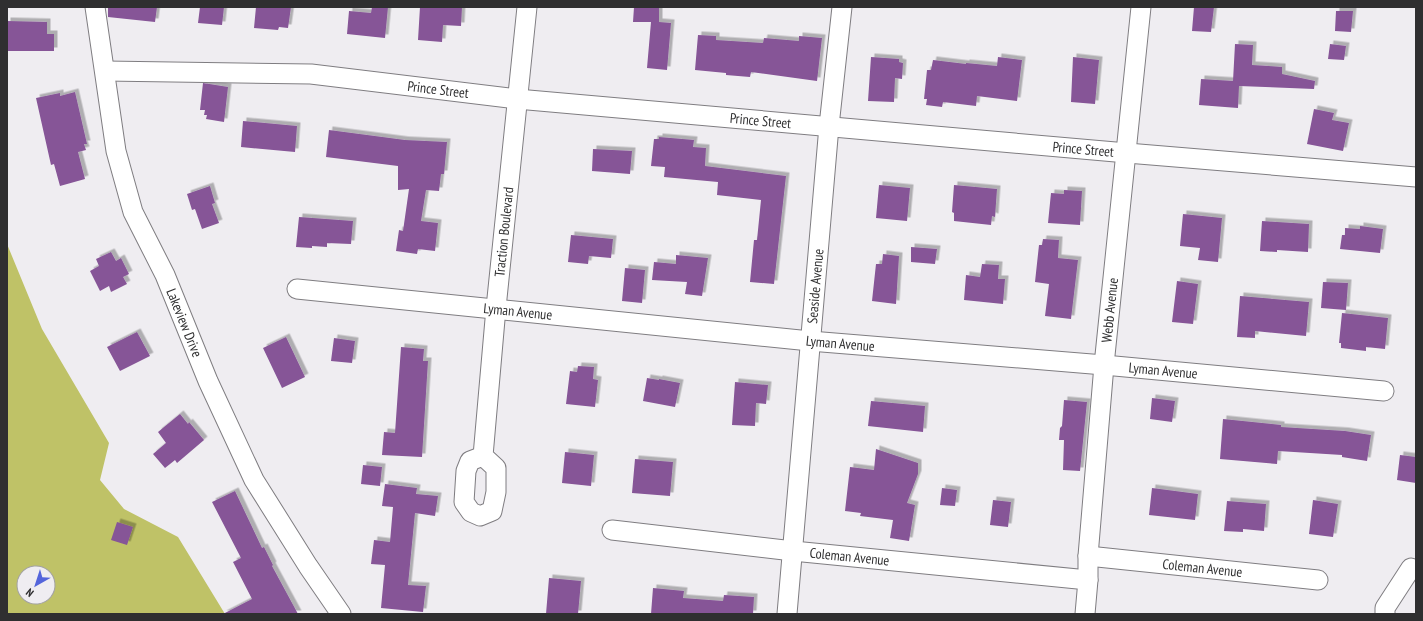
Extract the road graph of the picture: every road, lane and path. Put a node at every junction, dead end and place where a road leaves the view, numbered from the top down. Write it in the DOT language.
graph roads {
  1 [pos="96,7"];
  2 [pos="527,7"];
  3 [pos="842,7"];
  4 [pos="1141,7"];
  5 [pos="105,71"];
  6 [pos="517,98"];
  7 [pos="829,126"];
  8 [pos="1127,153"];
  9 [pos="1416,176"];
  10 [pos="297,289"];
  11 [pos="496,308"];
  12 [pos="810,341"];
  13 [pos="1104,365"];
  14 [pos="1384,391"];
  15 [pos="483,456"];
  16 [pos="612,530"];
  17 [pos="793,551"];
  18 [pos="1088,556"];
  19 [pos="1411,568"];
  20 [pos="1088,580"];
  21 [pos="1318,580"];
  22 [pos="341,614"];
  23 [pos="787,614"];
  24 [pos="1084,614"];
  25 [pos="1385,614"];
  1 -- 5 [label="street, Lakeview Drive"];
  2 -- 6 [label="street, Traction Boulevard"];
  3 -- 7 [label="street, Seaside Avenue"];
  4 -- 8 [label="street, Webb Avenue"];
  5 -- 6 [label="street, Prince Street"];
  5 -- 22 [label="street, Lakeview Drive"];
  6 -- 7 [label="street, Prince Street"];
  6 -- 11 [label="street, Traction Boulevard"];
  7 -- 8 [label="street, Prince Street"];
  7 -- 12 [label="street, Seaside Avenue"];
  8 -- 9 [label="street, Prince Street"];
  8 -- 13 [label="street, Webb Avenue"];
  10 -- 11 [label="street, Lyman Avenue"];
  11 -- 12 [label="street, Lyman Avenue"];
  11 -- 15 [label="street, Traction Boulevard"];
  12 -- 13 [label="street, Lyman Avenue"];
  12 -- 17 [label="street, Seaside Avenue"];
  13 -- 14 [label="street, Lyman Avenue"];
  13 -- 18 [label="street, Webb Avenue"];
  16 -- 17 [label="street, Coleman Avenue"];
  17 -- 20 [label="street, Coleman Avenue"];
  17 -- 23 [label="street, Seaside Avenue"];
  18 -- 20 [label="street, Webb Avenue"];
  18 -- 21 [label="street, Coleman Avenue"];
  19 -- 25 [label="street"];
  20 -- 24 [label="street, Webb Avenue"];
}
